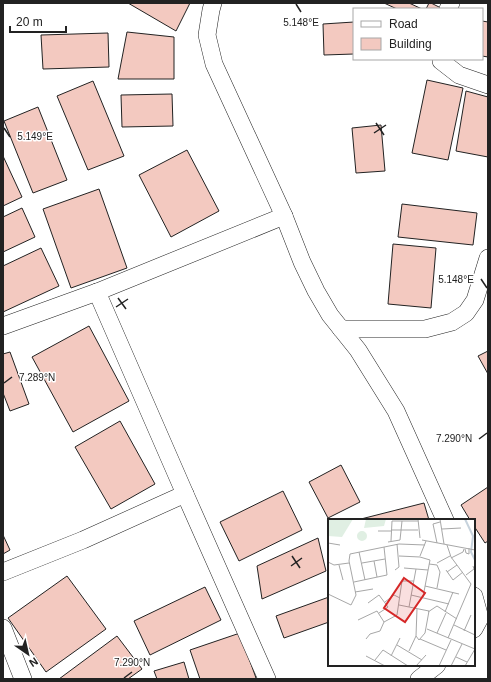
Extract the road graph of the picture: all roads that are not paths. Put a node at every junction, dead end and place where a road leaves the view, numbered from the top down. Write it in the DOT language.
graph roads {
  1 [pos="213,3"];
  2 [pos="440,60"];
  3 [pos="488,85"];
  4 [pos="284,216"];
  5 [pos="488,258"];
  6 [pos="97,292"];
  7 [pos="3,326"];
  8 [pos="342,329"];
  9 [pos="185,494"];
  10 [pos="445,519"];
  11 [pos="3,572"];
  12 [pos="475,600"];
  13 [pos="475,627"];
  14 [pos="3,628"];
  15 [pos="436,666"];
  16 [pos="24,679"];
  17 [pos="267,679"];
  18 [pos="419,679"];
  1 -- 4 [label="street"];
  2 -- 3 [label="street"];
  4 -- 6 [label="street"];
  4 -- 8 [label="street"];
  5 -- 8 [label="street"];
  6 -- 7 [label="street"];
  6 -- 9 [label="street"];
  8 -- 10 [label="street"];
  9 -- 11 [label="street"];
  9 -- 17 [label="street"];
  12 -- 13 [label="street"];
  14 -- 16 [label="street"];
  15 -- 18 [label="street"];
}
